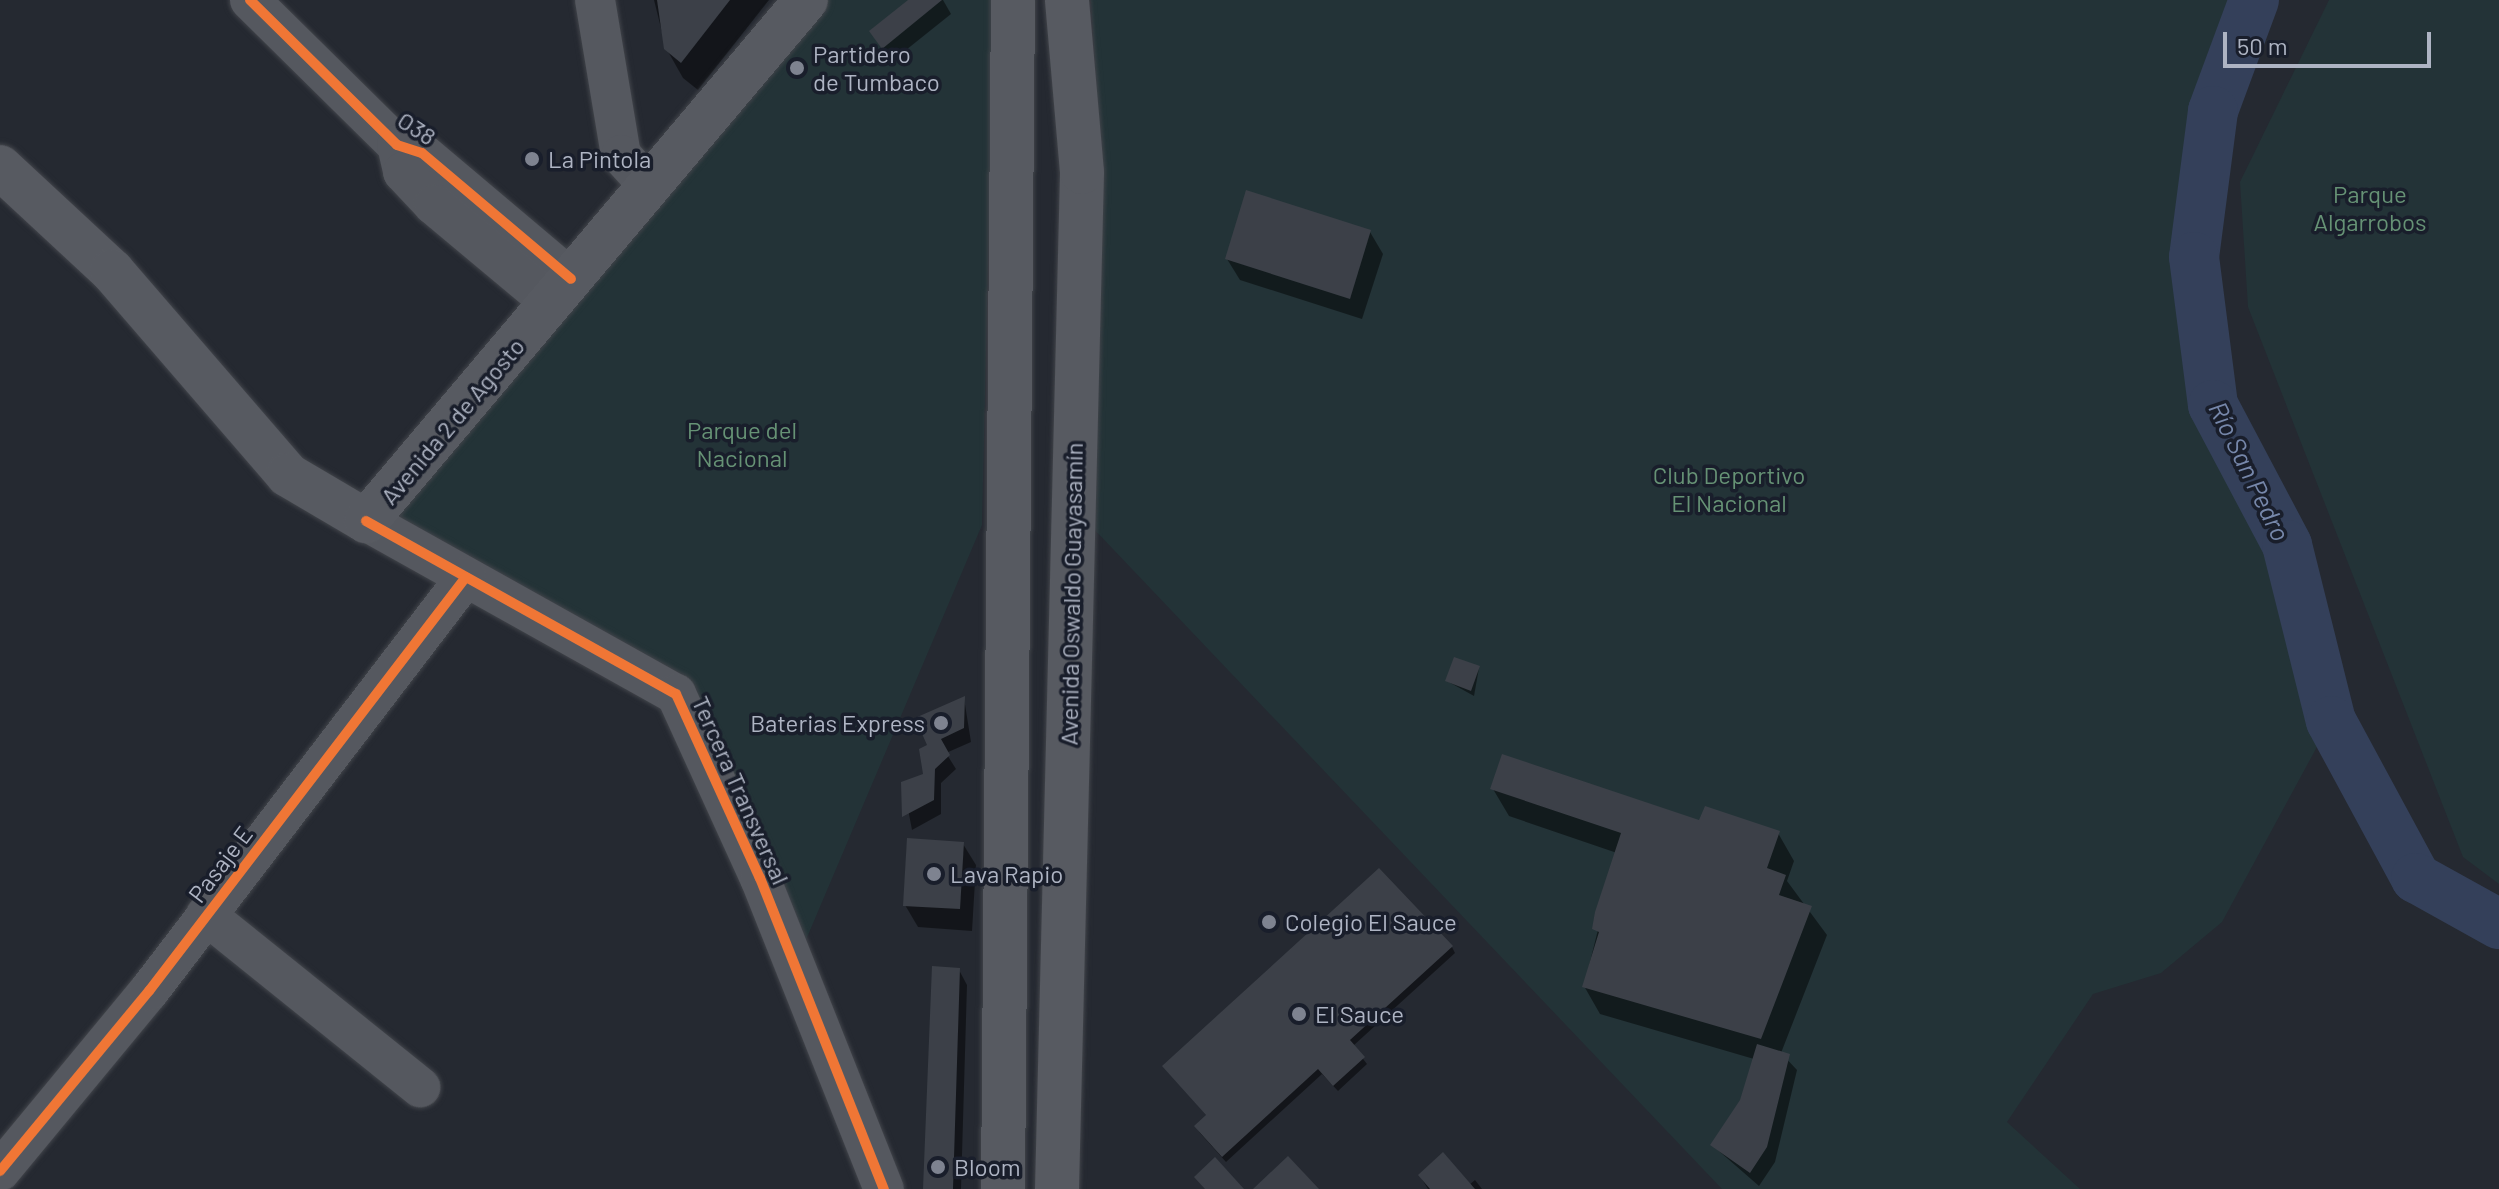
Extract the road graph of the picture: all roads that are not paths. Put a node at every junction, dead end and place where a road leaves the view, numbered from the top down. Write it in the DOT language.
graph roads {
  1 [pos="250,0"];
  2 [pos="595,0"];
  3 [pos="806,0"];
  4 [pos="1013,0"];
  5 [pos="1067,0"];
  6 [pos="0,167"];
  7 [pos="648,185"];
  8 [pos="561,291"];
  9 [pos="366,521"];
  10 [pos="466,577"];
  11 [pos="206,915"];
  12 [pos="420,1087"];
  13 [pos="0,1171"];
  14 [pos="884,1189"];
  15 [pos="1003,1189"];
  16 [pos="1057,1189"];
  1 -- 8 [label="street, O38"];
  2 -- 7 [label="street"];
  3 -- 7 [label="main road, Avenida 2 de Agosto"];
  4 -- 15 [label="main road"];
  5 -- 16 [label="main road, Avenida Oswaldo Guayasamín"];
  6 -- 9 [label="main road, Avenida 2 de Agosto"];
  7 -- 8 [label="main road, Avenida 2 de Agosto"];
  8 -- 9 [label="main road, Avenida 2 de Agosto"];
  9 -- 10 [label="street, Tercera Transversal"];
  10 -- 11 [label="street, Pasaje E"];
  10 -- 14 [label="street, Tercera Transversal"];
  11 -- 12 [label="street"];
  11 -- 13 [label="street, Pasaje E"];
}
